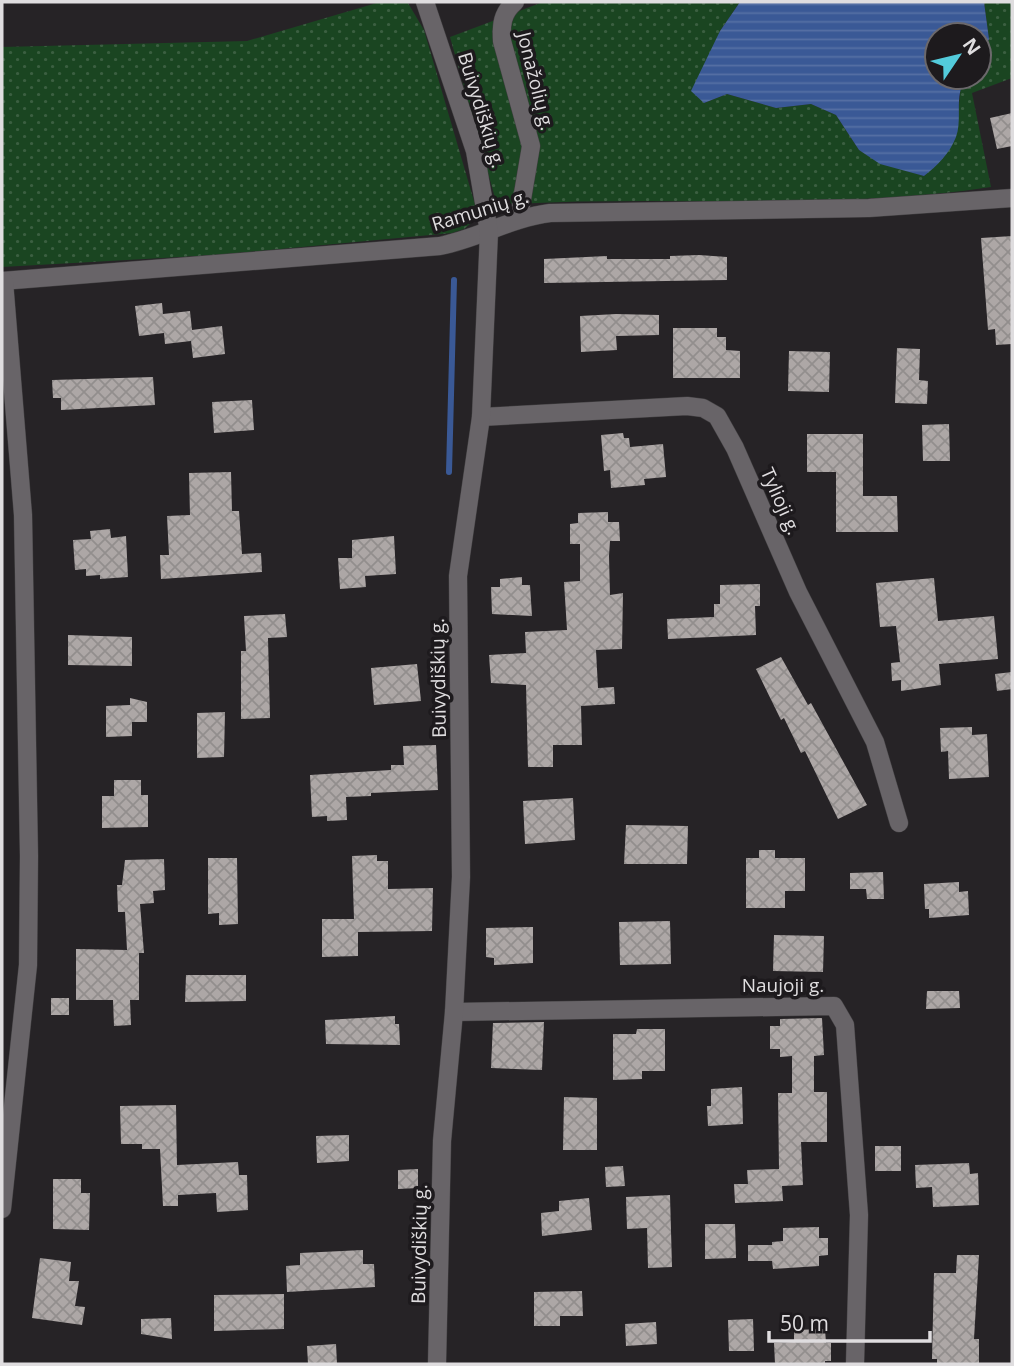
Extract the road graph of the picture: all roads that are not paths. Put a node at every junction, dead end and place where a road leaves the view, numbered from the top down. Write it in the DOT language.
graph roads {
  1 [pos="425,2"];
  2 [pos="515,2"];
  3 [pos="1012,198"];
  4 [pos="520,217"];
  5 [pos="489,232"];
  6 [pos="3,281"];
  7 [pos="481,417"];
  8 [pos="899,822"];
  9 [pos="454,1012"];
  10 [pos="8,1083"];
  11 [pos="2,1209"];
  12 [pos="438,1364"];
  13 [pos="855,1364"];
  1 -- 5 [label="street, Buivydiškių g."];
  2 -- 4 [label="street, Jonažolių g."];
  3 -- 4 [label="street, Ramunių g."];
  4 -- 5 [label="street, Ramunių g."];
  5 -- 6 [label="street, Ramunių g."];
  5 -- 7 [label="street, Buivydiškių g."];
  6 -- 10 [label="street"];
  7 -- 8 [label="street, Tylioji g."];
  7 -- 9 [label="street, Buivydiškių g."];
  9 -- 12 [label="street, Buivydiškių g."];
  9 -- 13 [label="street, Naujoji g."];
  10 -- 11 [label="street"];
}
